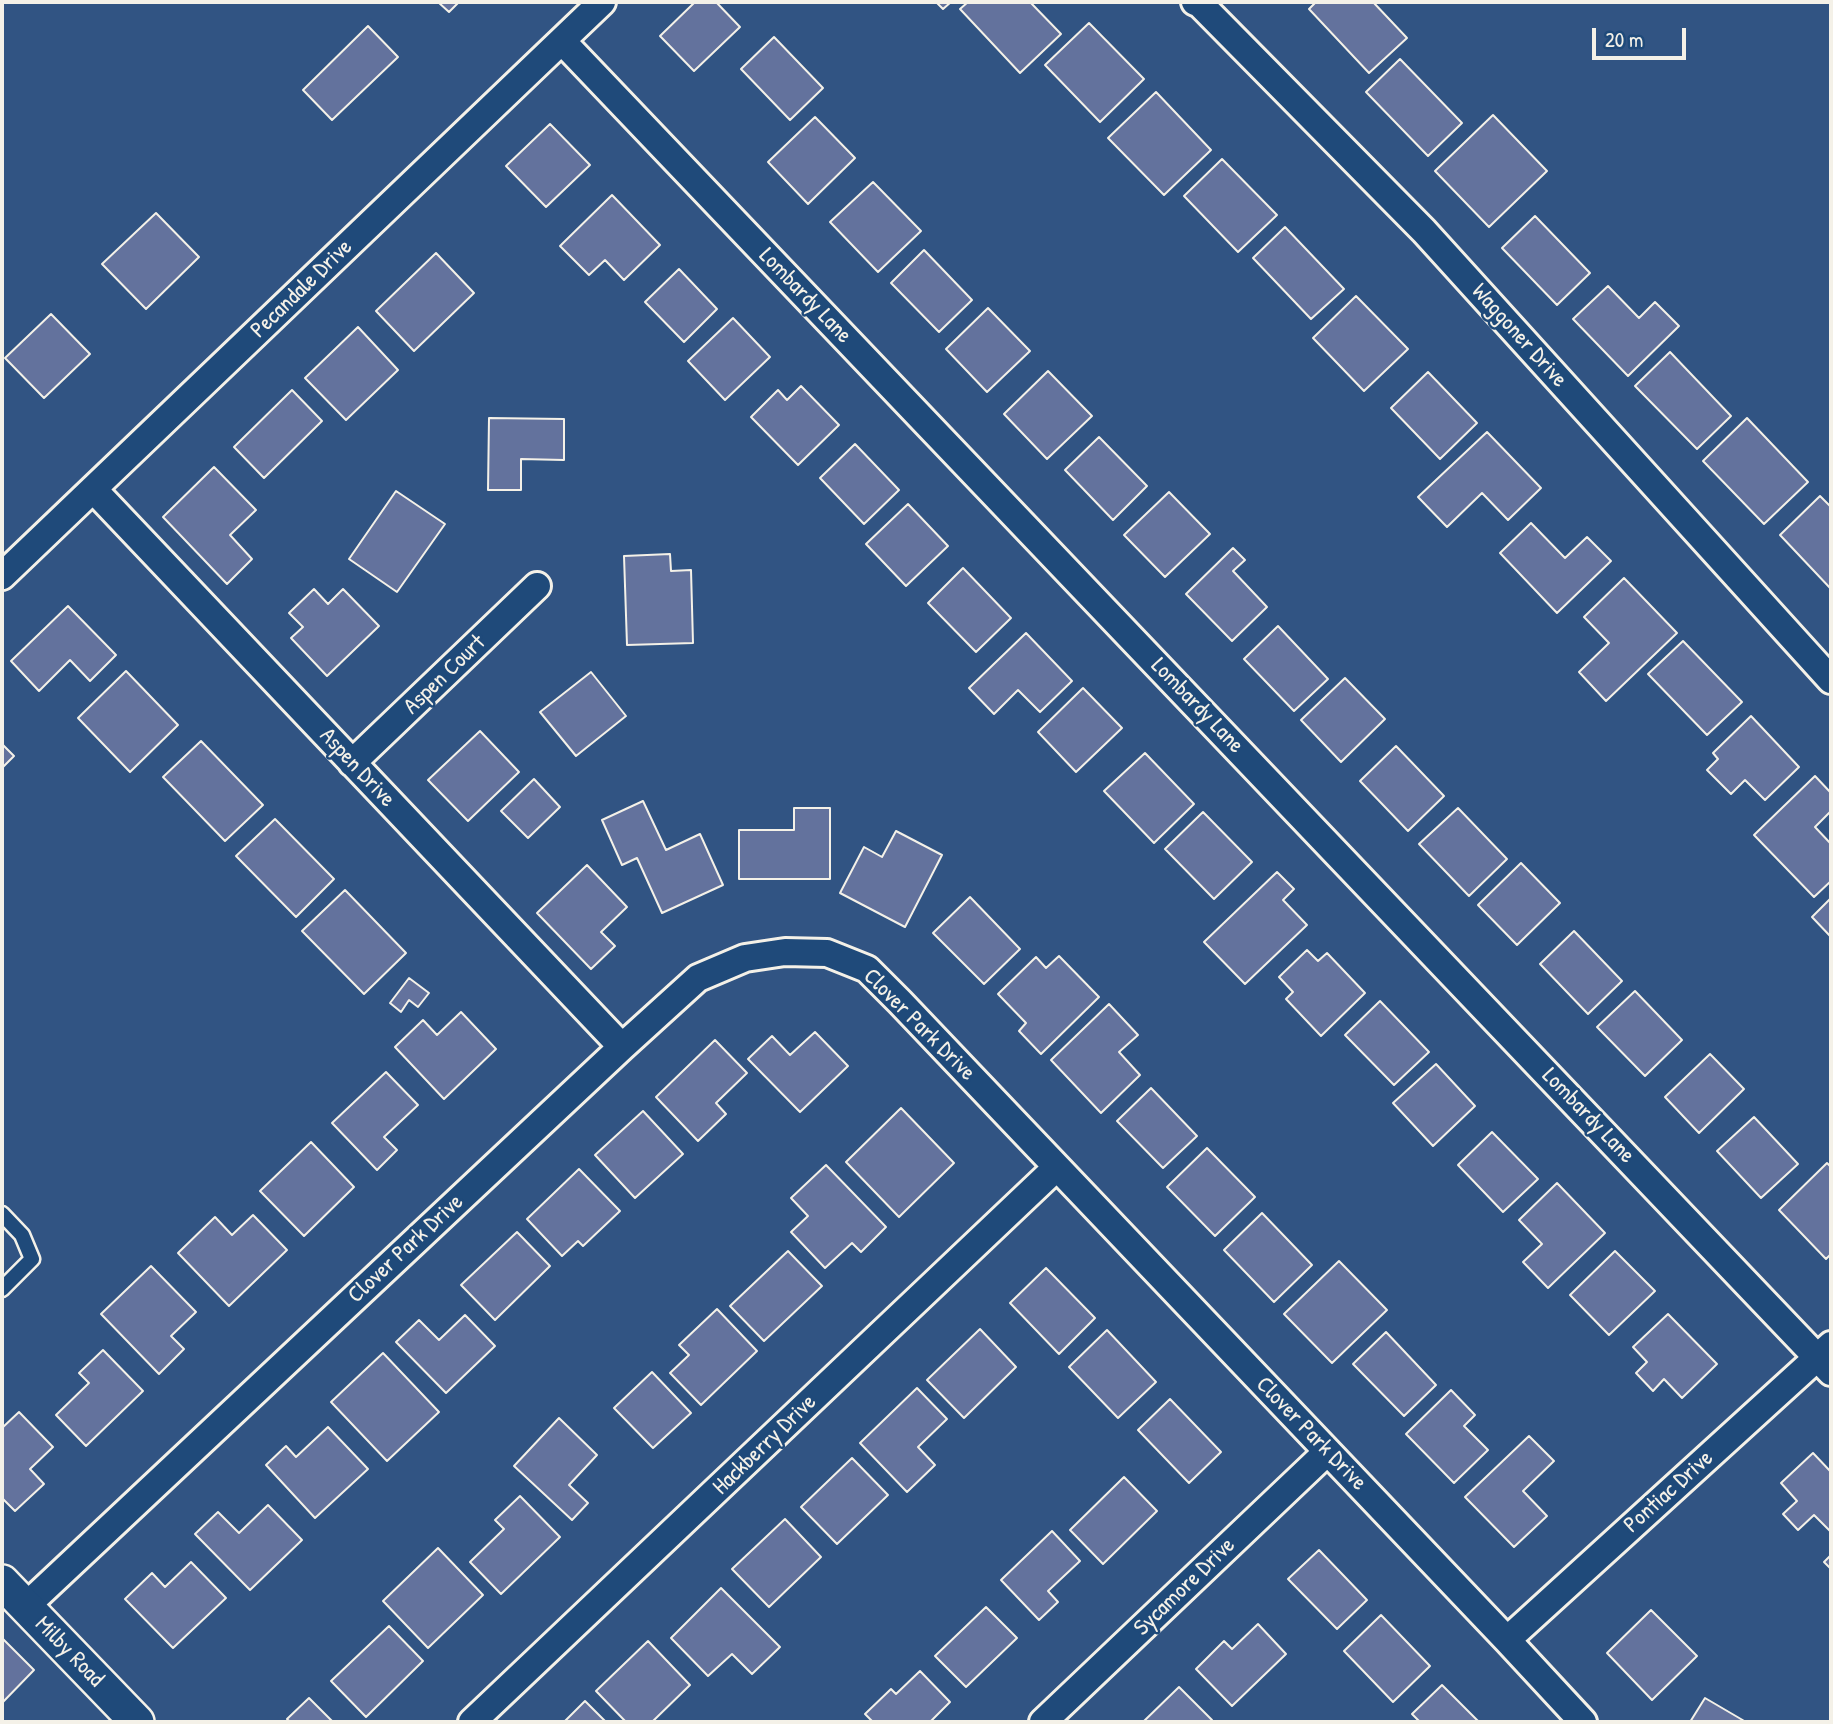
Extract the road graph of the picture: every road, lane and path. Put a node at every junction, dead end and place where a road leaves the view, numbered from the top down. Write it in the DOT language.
graph roads {
  1 [pos="602,2"];
  2 [pos="1199,3"];
  3 [pos="562,41"];
  4 [pos="93,489"];
  5 [pos="2,576"];
  6 [pos="537,586"];
  7 [pos="1831,680"];
  8 [pos="352,763"];
  9 [pos="622,1047"];
  10 [pos="1057,1167"];
  11 [pos="2,1214"];
  12 [pos="2,1289"];
  13 [pos="1827,1358"];
  14 [pos="1327,1451"];
  15 [pos="2,1582"];
  16 [pos="25,1607"];
  17 [pos="1507,1640"];
  18 [pos="137,1722"];
  19 [pos="472,1722"];
  20 [pos="1042,1722"];
  21 [pos="1583,1722"];
  1 -- 3 [label="street, Pecandale Drive"];
  2 -- 7 [label="street, Waggoner Drive"];
  3 -- 4 [label="street, Pecandale Drive"];
  3 -- 13 [label="street, Lombardy Lane"];
  4 -- 5 [label="street, Pecandale Drive"];
  4 -- 8 [label="street, Aspen Drive"];
  6 -- 8 [label="street, Aspen Court"];
  8 -- 9 [label="street, Aspen Drive"];
  9 -- 10 [label="street, Clover Park Drive"];
  9 -- 16 [label="street, Clover Park Drive"];
  10 -- 14 [label="street, Clover Park Drive"];
  10 -- 19 [label="street, Hackberry Drive"];
  11 -- 12 [label="lane"];
  13 -- 17 [label="street, Pontiac Drive"];
  14 -- 17 [label="street, Clover Park Drive"];
  14 -- 20 [label="street, Sycamore Drive"];
  15 -- 16 [label="street, Milby Road"];
  16 -- 18 [label="street, Milby Road"];
  17 -- 21 [label="street, Clover Park Drive"];
}
